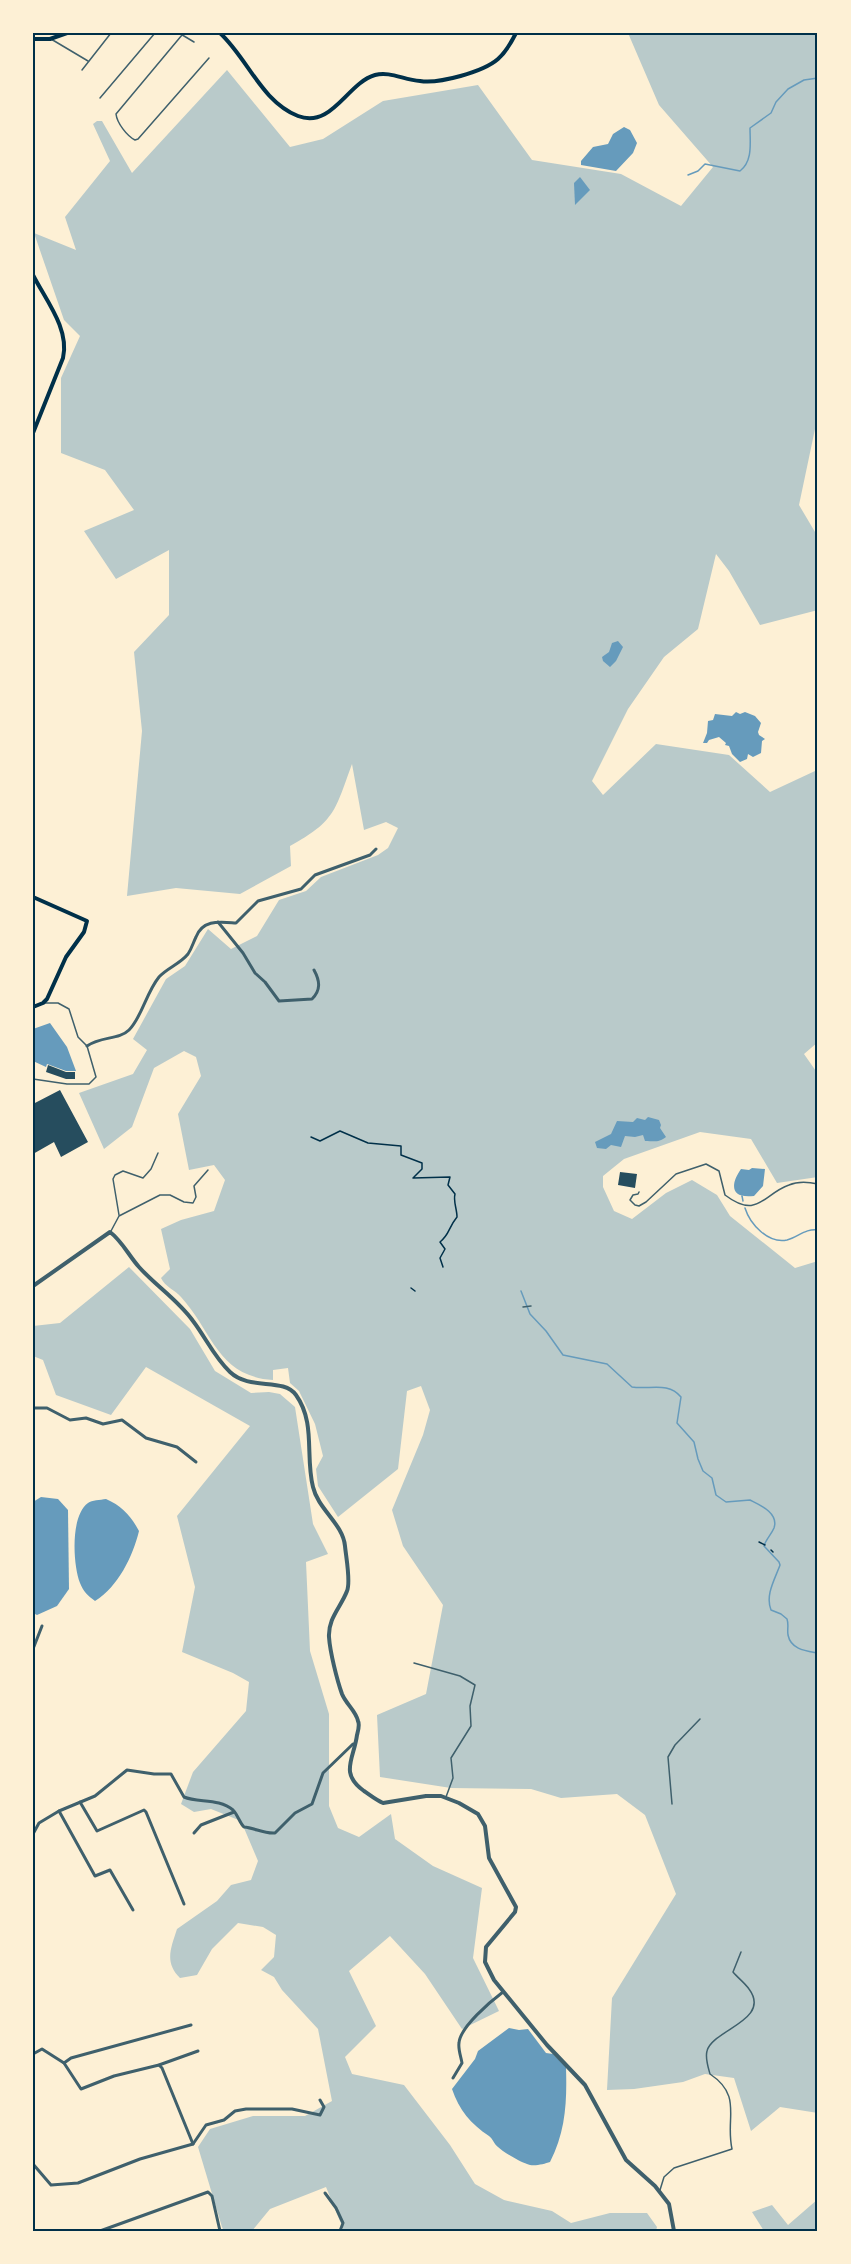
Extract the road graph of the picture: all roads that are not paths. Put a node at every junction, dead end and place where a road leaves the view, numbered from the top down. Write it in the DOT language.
graph roads {
  1 [pos="67,33"];
  2 [pos="111,33"];
  3 [pos="155,33"];
  4 [pos="220,33"];
  5 [pos="516,33"];
  6 [pos="181,34"];
  7 [pos="33,39"];
  8 [pos="50,39"];
  9 [pos="194,42"];
  10 [pos="209,58"];
  11 [pos="88,62"];
  12 [pos="82,70"];
  13 [pos="100,99"];
  14 [pos="33,275"];
  15 [pos="33,433"];
  16 [pos="376,849"];
  17 [pos="33,897"];
  18 [pos="218,922"];
  19 [pos="314,970"];
  20 [pos="43,1004"];
  21 [pos="33,1007"];
  22 [pos="87,1046"];
  23 [pos="33,1079"];
  24 [pos="158,1153"];
  25 [pos="208,1170"];
  26 [pos="818,1184"];
  27 [pos="639,1192"];
  28 [pos="119,1216"];
  29 [pos="110,1232"];
  30 [pos="33,1286"];
  31 [pos="531,1306"];
  32 [pos="523,1307"];
  33 [pos="33,1408"];
  34 [pos="196,1462"];
  35 [pos="42,1626"];
  36 [pos="33,1649"];
  37 [pos="414,1663"];
  38 [pos="700,1719"];
  39 [pos="356,1746"];
  40 [pos="446,1797"];
  41 [pos="80,1802"];
  42 [pos="672,1804"];
  43 [pos="59,1811"];
  44 [pos="234,1812"];
  45 [pos="194,1833"];
  46 [pos="33,1834"];
  47 [pos="184,1904"];
  48 [pos="133,1910"];
  49 [pos="741,1952"];
  50 [pos="503,1992"];
  51 [pos="191,2025"];
  52 [pos="198,2051"];
  53 [pos="33,2054"];
  54 [pos="64,2063"];
  55 [pos="159,2065"];
  56 [pos="453,2078"];
  57 [pos="320,2100"];
  58 [pos="193,2144"];
  59 [pos="33,2164"];
  60 [pos="659,2191"];
  61 [pos="325,2193"];
  62 [pos="100,2231"];
  63 [pos="220,2231"];
  64 [pos="340,2231"];
  65 [pos="674,2231"];
  1 -- 8 [label="main road"];
  2 -- 11 [label="lane"];
  3 -- 13 [label="lane"];
  4 -- 5 [label="main road"];
  6 -- 9 [label="lane"];
  6 -- 10 [label="lane"];
  7 -- 8 [label="main road"];
  8 -- 11 [label="lane"];
  11 -- 12 [label="lane"];
  14 -- 15 [label="main road"];
  16 -- 18 [label="street"];
  17 -- 20 [label="main road"];
  18 -- 19 [label="street"];
  18 -- 22 [label="street"];
  20 -- 21 [label="main road"];
  20 -- 22 [label="lane"];
  22 -- 23 [label="lane"];
  24 -- 28 [label="lane"];
  25 -- 28 [label="lane"];
  26 -- 27 [label="lane"];
  28 -- 29 [label="lane"];
  29 -- 30 [label="street"];
  29 -- 39 [label="street"];
  31 -- 32 [label="lane"];
  33 -- 34 [label="street"];
  35 -- 36 [label="street"];
  37 -- 40 [label="lane"];
  38 -- 42 [label="lane"];
  39 -- 40 [label="street"];
  39 -- 44 [label="street"];
  40 -- 50 [label="street"];
  41 -- 43 [label="street"];
  41 -- 44 [label="street"];
  41 -- 47 [label="street"];
  43 -- 46 [label="street"];
  43 -- 48 [label="street"];
  44 -- 45 [label="street"];
  49 -- 60 [label="lane"];
  50 -- 56 [label="street"];
  50 -- 60 [label="street"];
  51 -- 54 [label="street"];
  52 -- 55 [label="street"];
  53 -- 54 [label="street"];
  54 -- 55 [label="street"];
  55 -- 58 [label="street"];
  57 -- 58 [label="street"];
  58 -- 59 [label="street"];
  60 -- 65 [label="street"];
  61 -- 64 [label="street"];
  62 -- 63 [label="street"];
}
